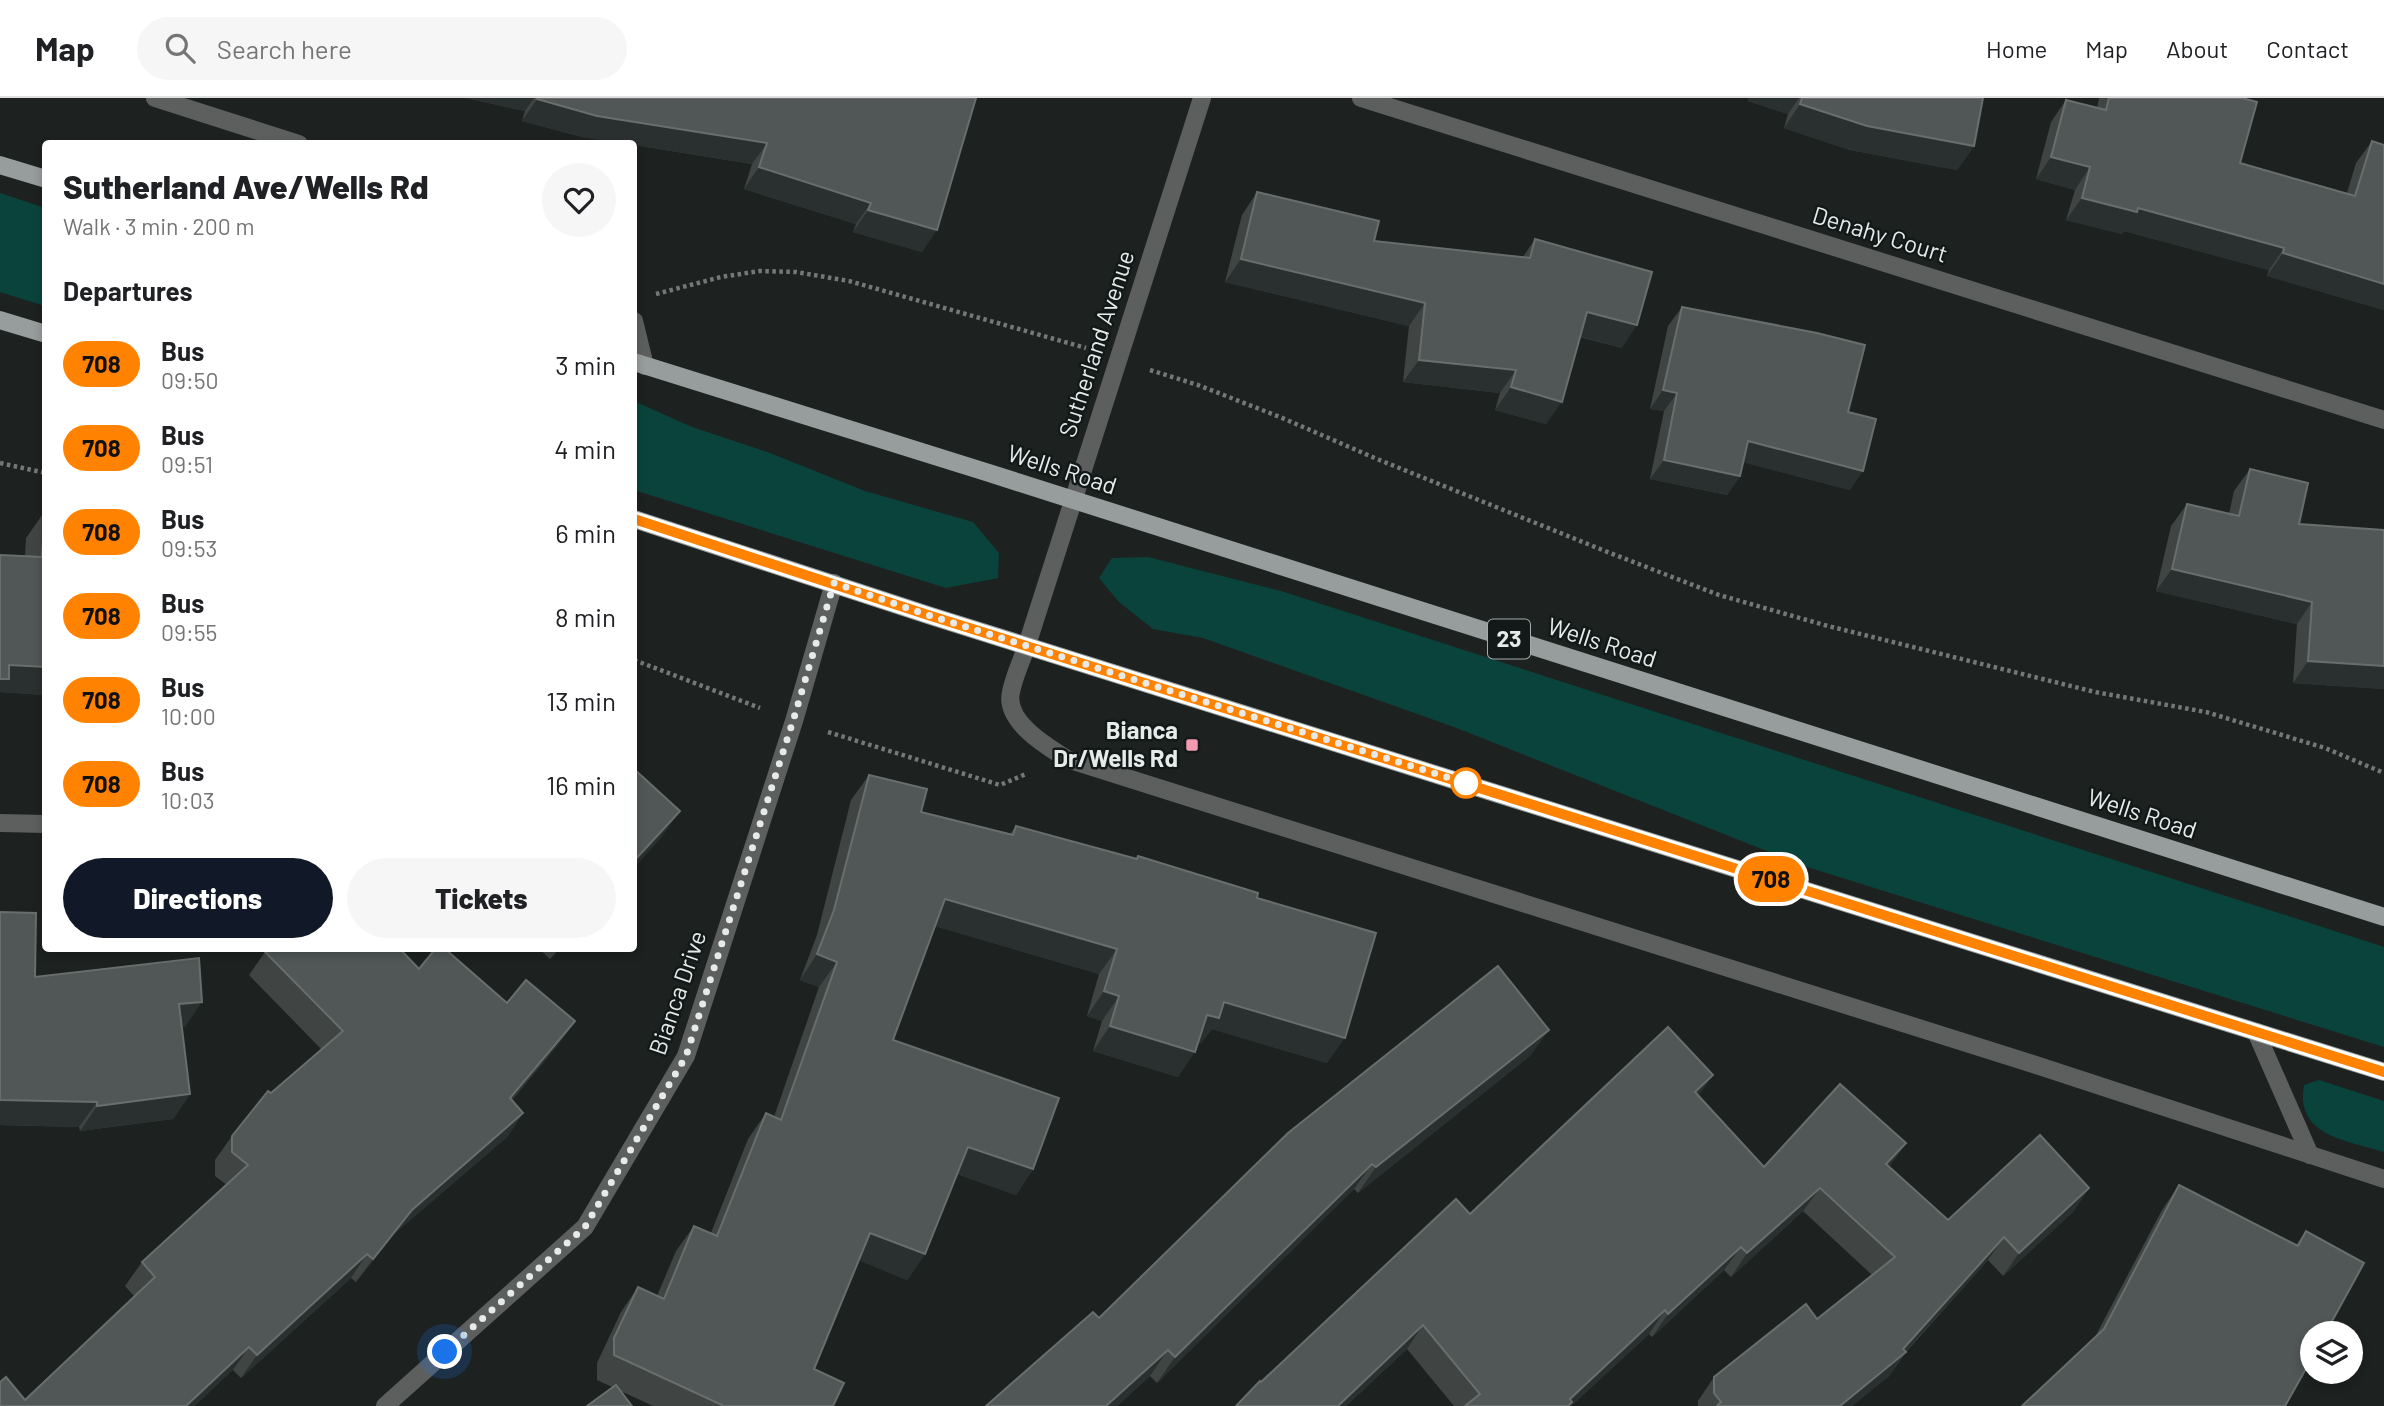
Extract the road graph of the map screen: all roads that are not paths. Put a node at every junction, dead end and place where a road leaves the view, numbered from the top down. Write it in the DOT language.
graph roads {
  1 [pos="155,98"];
  2 [pos="1202,98"];
  3 [pos="1361,98"];
  4 [pos="286,140"];
  5 [pos="0,165"];
  6 [pos="42,178"];
  7 [pos="0,320"];
  8 [pos="42,333"];
  9 [pos="639,364"];
  10 [pos="2384,420"];
  11 [pos="1072,500"];
  12 [pos="637,520"];
  13 [pos="834,583"];
  14 [pos="1027,645"];
  15 [pos="0,823"];
  16 [pos="42,824"];
  17 [pos="2384,917"];
  18 [pos="2256,1032"];
  19 [pos="2384,1072"];
  20 [pos="2310,1155"];
  21 [pos="2384,1179"];
  22 [pos="385,1406"];
  1 -- 4 [label="street"];
  2 -- 11 [label="street, Sutherland Avenue"];
  3 -- 10 [label="street, Denahy Court"];
  5 -- 6 [label="main road"];
  7 -- 8 [label="main road"];
  9 -- 11 [label="main road, Wells Road / 23"];
  11 -- 14 [label="street, Sutherland Avenue"];
  11 -- 17 [label="main road, Wells Road / 23"];
  12 -- 13 [label="main road"];
  13 -- 14 [label="main road"];
  13 -- 22 [label="street, Bianca Drive"];
  14 -- 18 [label="main road"];
  14 -- 20 [label="street"];
  15 -- 16 [label="street"];
  18 -- 19 [label="main road"];
  18 -- 20 [label="street"];
  20 -- 21 [label="street"];
}
